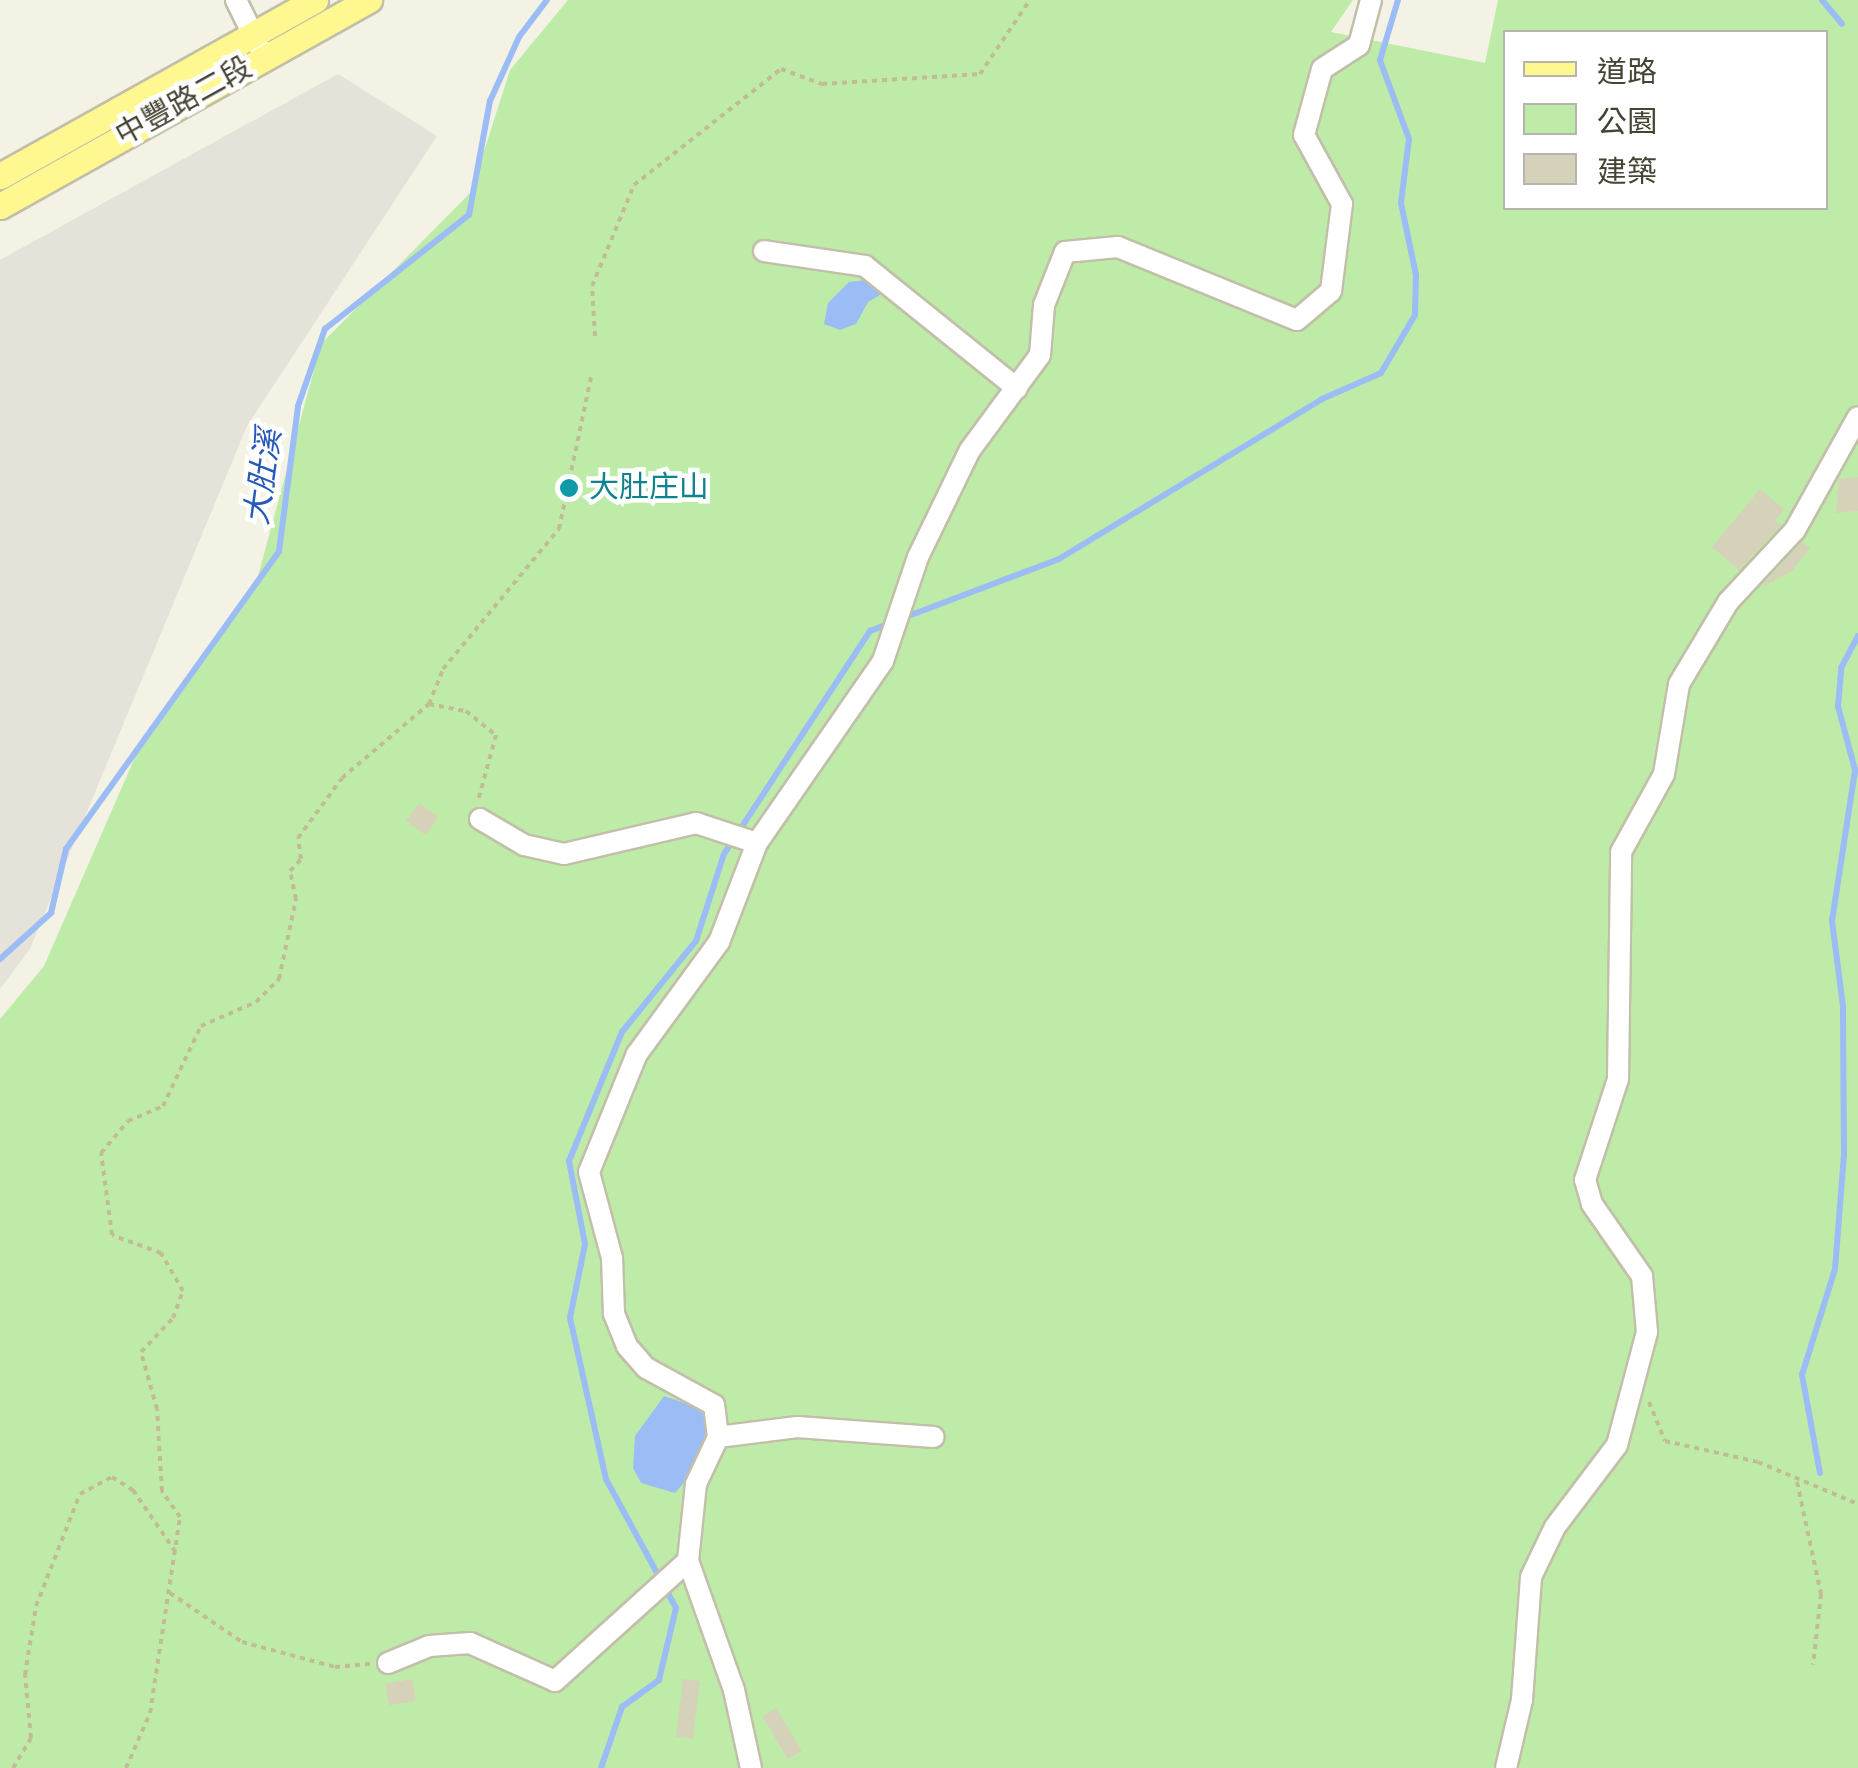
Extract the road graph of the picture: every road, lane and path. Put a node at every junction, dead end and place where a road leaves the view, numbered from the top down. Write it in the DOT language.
graph roads {
  1 [pos="236,0"];
  2 [pos="315,0"];
  3 [pos="369,0"];
  4 [pos="1030,0"];
  5 [pos="1371,0"];
  6 [pos="258,46"];
  7 [pos="0,176"];
  8 [pos="0,206"];
  9 [pos="764,251"];
  10 [pos="595,336"];
  11 [pos="591,377"];
  12 [pos="1017,388"];
  13 [pos="1858,416"];
  14 [pos="428,704"];
  15 [pos="480,819"];
  16 [pos="757,844"];
  17 [pos="1648,1384"];
  18 [pos="934,1437"];
  19 [pos="718,1438"];
  20 [pos="1797,1482"];
  21 [pos="1858,1504"];
  22 [pos="177,1554"];
  23 [pos="682,1567"];
  24 [pos="170,1592"];
  25 [pos="388,1663"];
  26 [pos="1813,1665"];
  27 [pos="12,1768"];
  28 [pos="126,1768"];
  29 [pos="751,1768"];
  30 [pos="1506,1768"];
  1 -- 6 [label="street"];
  2 -- 6 [label="main road, 中豐路二段"];
  3 -- 6 [label="main road, 中豐路二段"];
  4 -- 10 [label="path"];
  5 -- 12 [label="street"];
  6 -- 7 [label="main road, 中豐路二段"];
  6 -- 8 [label="main road, 中豐路二段"];
  9 -- 12 [label="street"];
  11 -- 14 [label="path"];
  12 -- 16 [label="street"];
  13 -- 30 [label="street"];
  14 -- 15 [label="path"];
  14 -- 22 [label="path"];
  15 -- 16 [label="street"];
  16 -- 19 [label="street"];
  17 -- 20 [label="path"];
  18 -- 19 [label="street"];
  19 -- 23 [label="street"];
  20 -- 21 [label="path"];
  20 -- 26 [label="path"];
  22 -- 24 [label="path"];
  22 -- 27 [label="path"];
  23 -- 25 [label="street"];
  23 -- 29 [label="street"];
  24 -- 25 [label="path"];
  24 -- 28 [label="path"];
}
